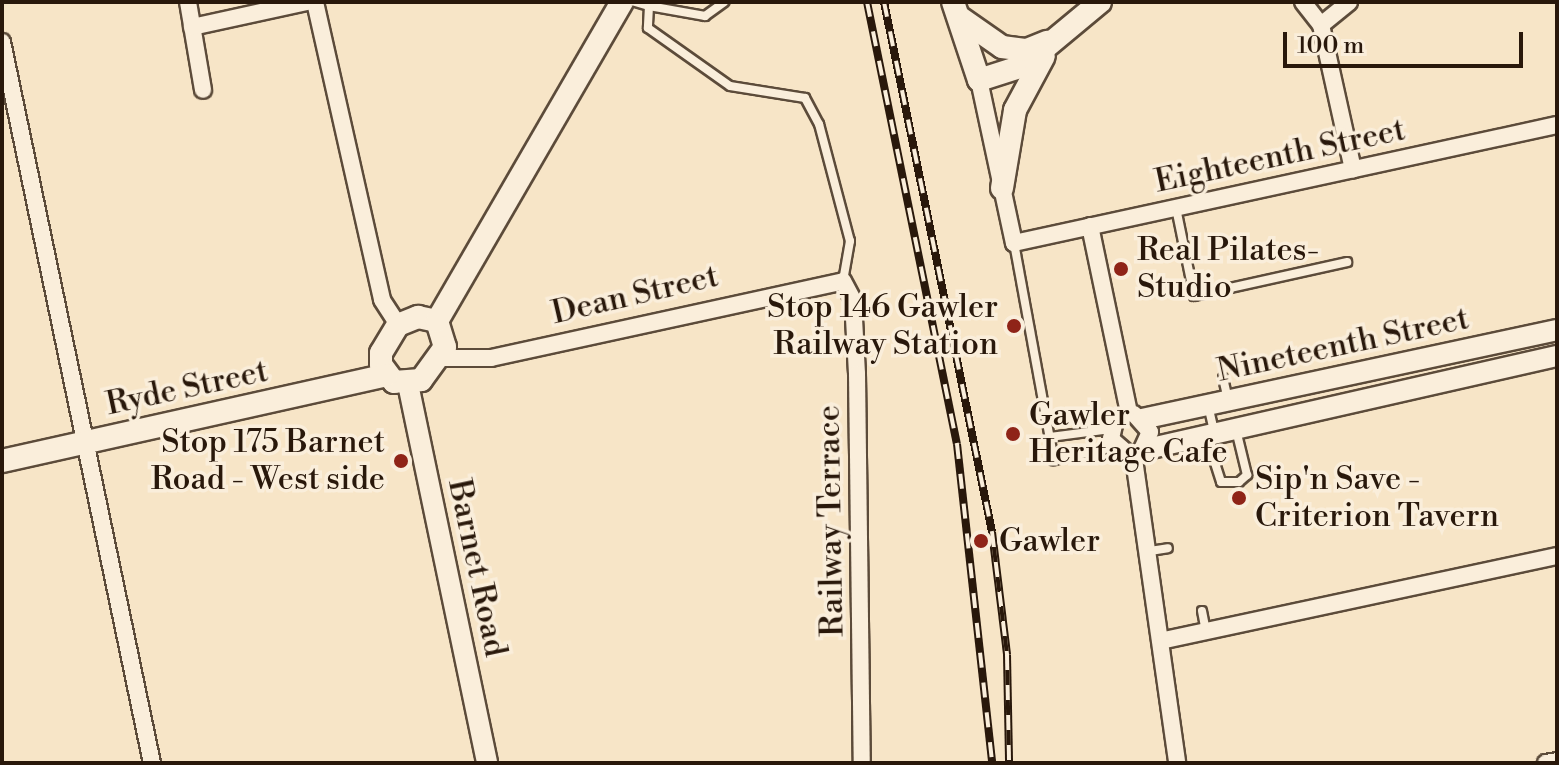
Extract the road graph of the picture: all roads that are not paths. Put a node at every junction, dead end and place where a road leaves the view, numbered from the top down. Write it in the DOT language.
graph roads {
  1 [pos="188,2"];
  2 [pos="307,2"];
  3 [pos="315,2"];
  4 [pos="622,2"];
  5 [pos="635,2"];
  6 [pos="724,2"];
  7 [pos="1100,2"];
  8 [pos="1303,2"];
  9 [pos="1349,2"];
  10 [pos="649,6"];
  11 [pos="956,10"];
  12 [pos="1321,25"];
  13 [pos="192,27"];
  14 [pos="1056,38"];
  15 [pos="2,42"];
  16 [pos="979,80"];
  17 [pos="203,90"];
  18 [pos="1557,125"];
  19 [pos="1353,169"];
  20 [pos="1002,188"];
  21 [pos="1176,207"];
  22 [pos="1090,226"];
  23 [pos="1014,243"];
  24 [pos="1347,262"];
  25 [pos="843,281"];
  26 [pos="437,321"];
  27 [pos="398,325"];
  28 [pos="1557,330"];
  29 [pos="1535,334"];
  30 [pos="440,358"];
  31 [pos="1549,358"];
  32 [pos="386,375"];
  33 [pos="1223,378"];
  34 [pos="1322,381"];
  35 [pos="408,384"];
  36 [pos="1218,403"];
  37 [pos="1327,406"];
  38 [pos="1135,416"];
  39 [pos="1235,426"];
  40 [pos="1112,429"];
  41 [pos="1210,432"];
  42 [pos="1050,437"];
  43 [pos="88,442"];
  44 [pos="1114,447"];
  45 [pos="1141,454"];
  46 [pos="2,461"];
  47 [pos="1168,548"];
  48 [pos="1150,551"];
  49 [pos="1557,556"];
  50 [pos="1202,611"];
  51 [pos="1206,632"];
  52 [pos="1165,640"];
  53 [pos="1557,761"];
  54 [pos="152,763"];
  55 [pos="487,763"];
  56 [pos="862,763"];
  57 [pos="1177,763"];
  58 [pos="1546,763"];
  1 -- 13 [label="street"];
  2 -- 13 [label="street"];
  3 -- 27 [label="street"];
  4 -- 26 [label="main road"];
  5 -- 10 [label="lane"];
  6 -- 10 [label="lane"];
  7 -- 14 [label="main road"];
  8 -- 12 [label="street"];
  9 -- 12 [label="street"];
  10 -- 25 [label="lane"];
  11 -- 14 [label="main road"];
  11 -- 16 [label="main road"];
  12 -- 19 [label="street"];
  13 -- 17 [label="street"];
  14 -- 16 [label="main road"];
  14 -- 20 [label="main road"];
  15 -- 43 [label="street"];
  16 -- 20 [label="street"];
  18 -- 19 [label="street, Eighteenth Street"];
  19 -- 21 [label="street, Eighteenth Street"];
  20 -- 23 [label="street"];
  21 -- 22 [label="street, Eighteenth Street"];
  21 -- 24 [label="lane"];
  22 -- 23 [label="street, Eighteenth Street"];
  22 -- 38 [label="street"];
  23 -- 42 [label="lane"];
  25 -- 30 [label="street, Dean Street"];
  25 -- 56 [label="street, Railway Terrace"];
  26 -- 27 [label="main road"];
  26 -- 30 [label="main road"];
  27 -- 32 [label="main road"];
  28 -- 29 [label="street, Nineteenth Street"];
  29 -- 31 [label="lane"];
  29 -- 34 [label="street, Nineteenth Street"];
  30 -- 35 [label="main road"];
  31 -- 37 [label="street, Nineteenth Street"];
  32 -- 35 [label="main road"];
  32 -- 43 [label="main road, Ryde Street"];
  33 -- 36 [label="lane"];
  34 -- 36 [label="street, Nineteenth Street"];
  34 -- 37 [label="lane"];
  35 -- 55 [label="street, Barnet Road"];
  36 -- 38 [label="street, Nineteenth Street"];
  36 -- 41 [label="lane"];
  37 -- 39 [label="street, Nineteenth Street"];
  38 -- 40 [label="street"];
  38 -- 45 [label="street"];
  39 -- 41 [label="street, Nineteenth Street"];
  39 -- 41 [label="lane"];
  40 -- 42 [label="lane"];
  40 -- 44 [label="street"];
  41 -- 45 [label="street, Nineteenth Street"];
  42 -- 44 [label="lane"];
  43 -- 46 [label="main road, Ryde Street"];
  43 -- 54 [label="street"];
  44 -- 45 [label="street"];
  45 -- 48 [label="street"];
  47 -- 48 [label="lane"];
  48 -- 52 [label="street"];
  49 -- 51 [label="street"];
  50 -- 51 [label="lane"];
  51 -- 52 [label="street"];
  52 -- 57 [label="street"];
  53 -- 58 [label="street"];
}
